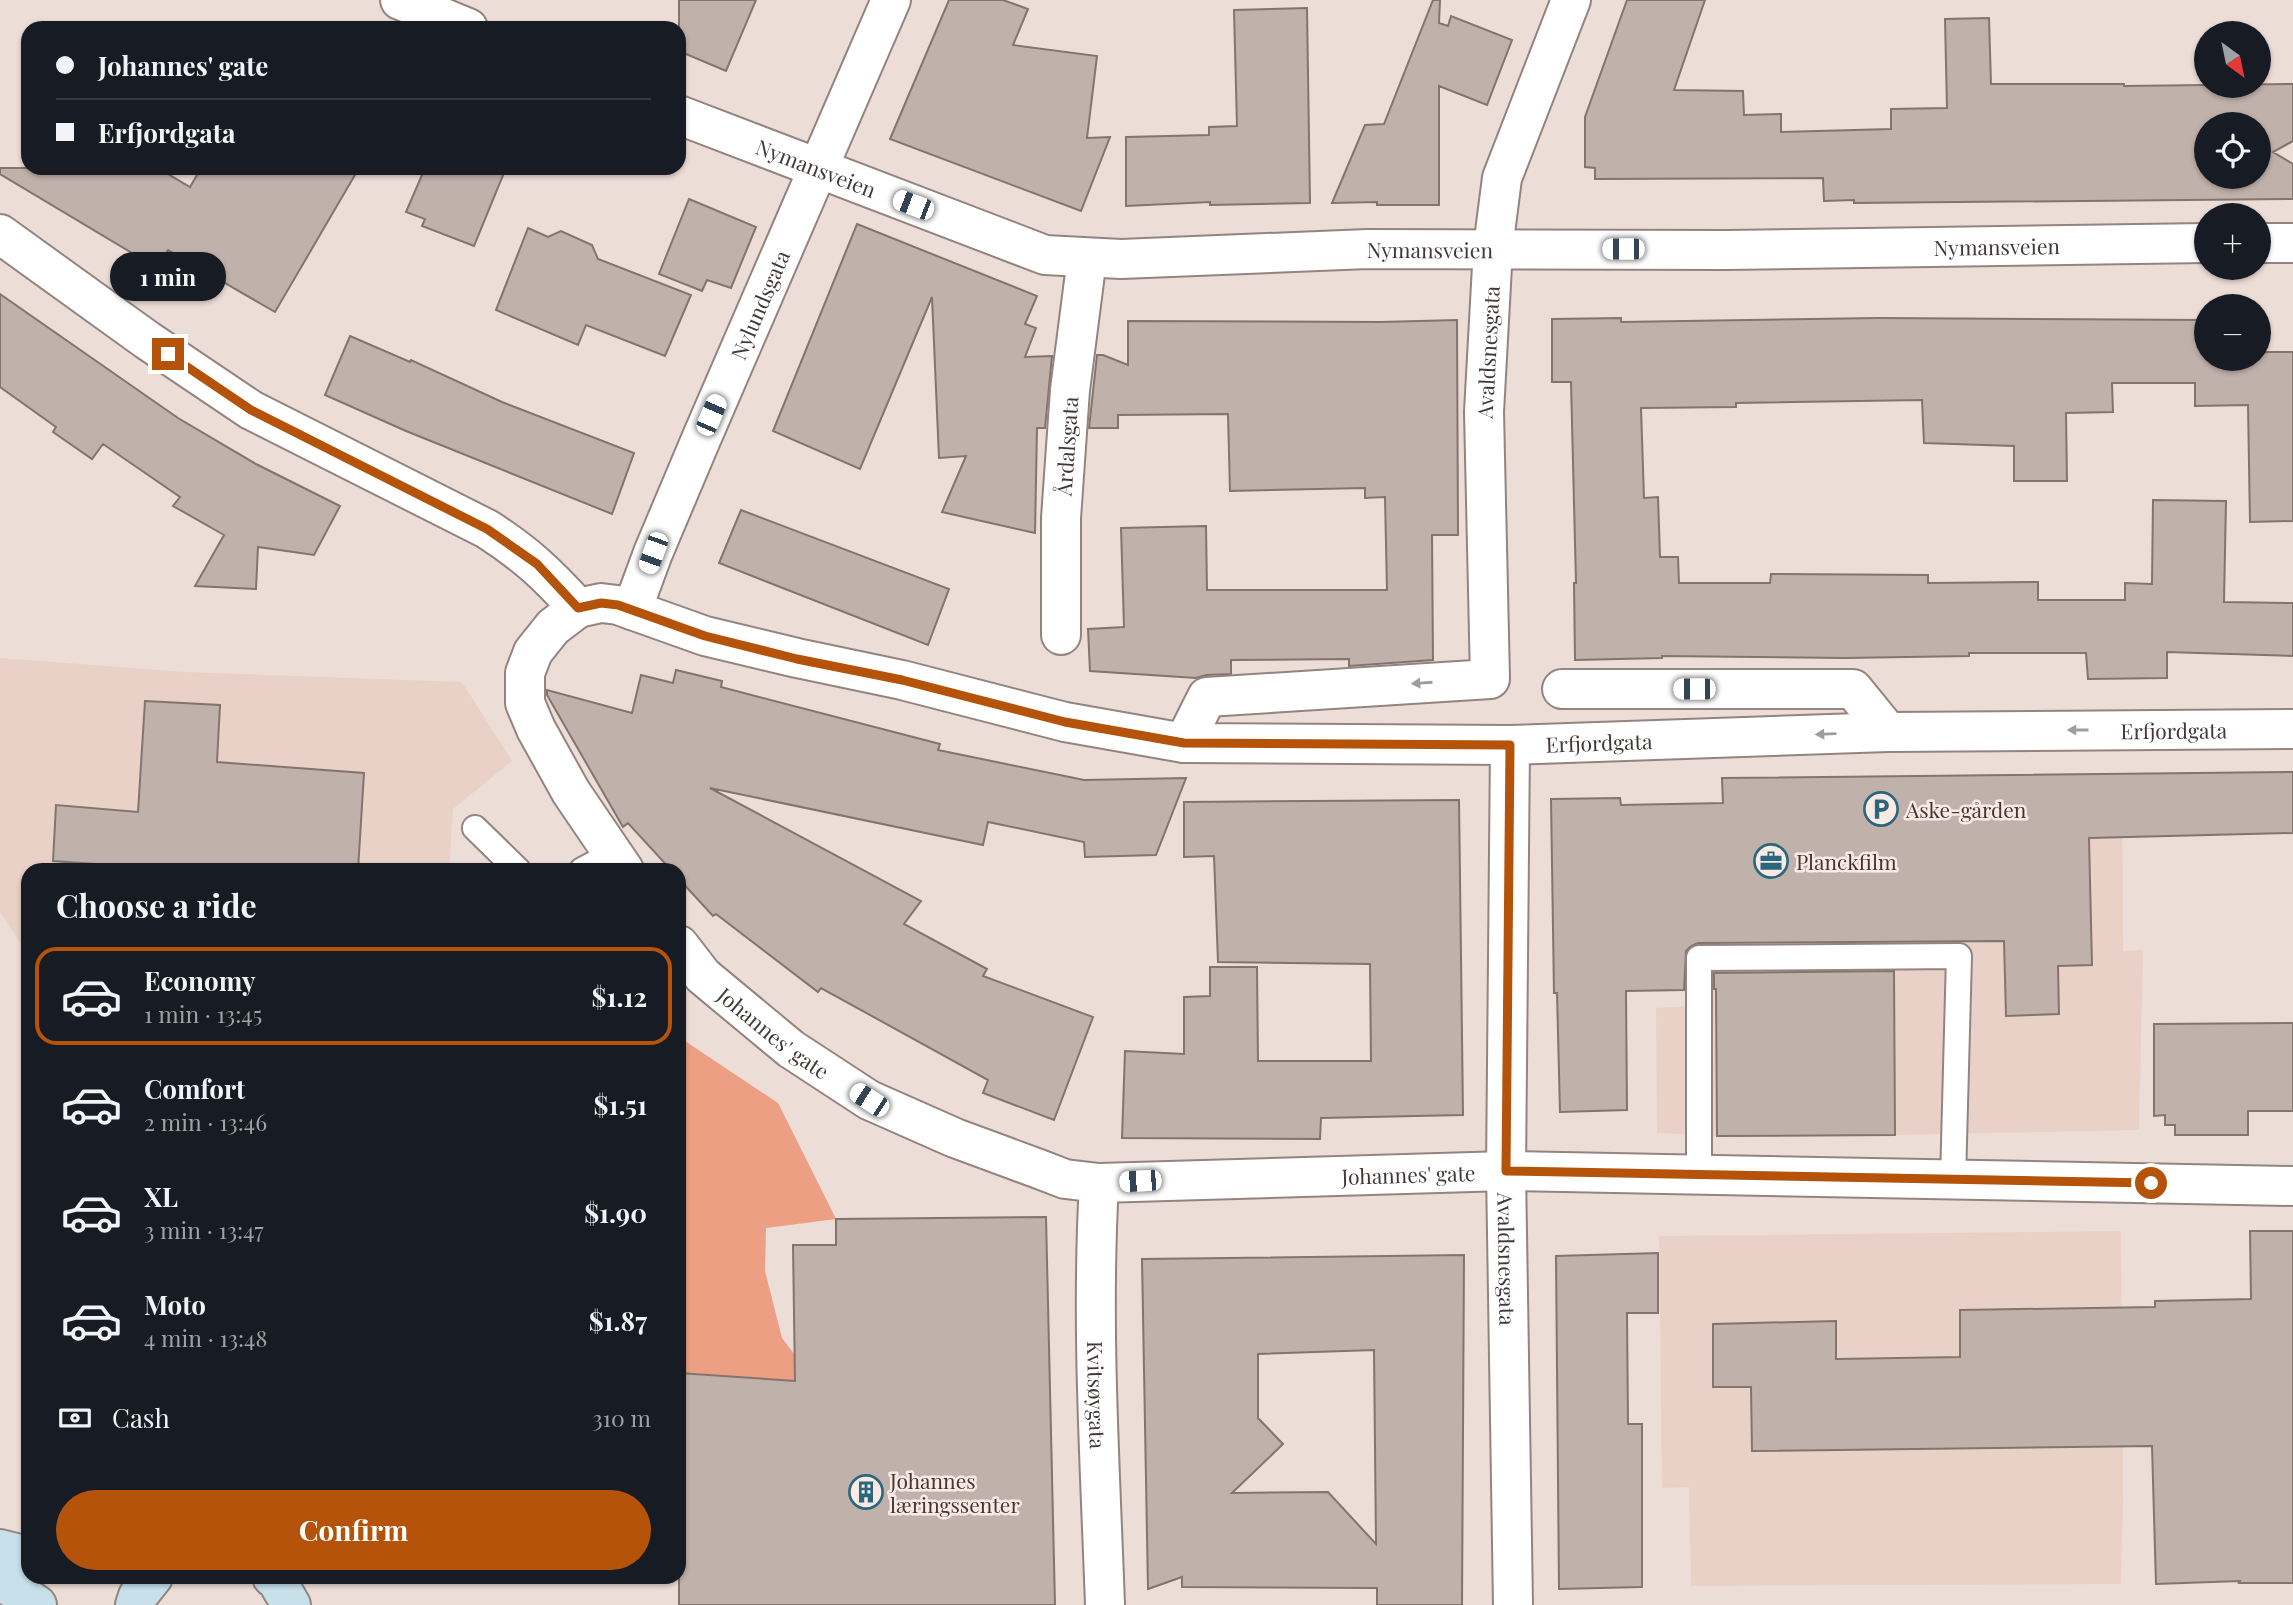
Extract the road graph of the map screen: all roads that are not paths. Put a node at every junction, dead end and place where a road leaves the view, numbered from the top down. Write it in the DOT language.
graph roads {
  1 [pos="400,0"];
  2 [pos="891,0"];
  3 [pos="1571,0"];
  4 [pos="451,21"];
  5 [pos="686,118"];
  6 [pos="817,169"];
  7 [pos="0,234"];
  8 [pos="2194,243"];
  9 [pos="2271,243"];
  10 [pos="2293,243"];
  11 [pos="1493,248"];
  12 [pos="1087,258"];
  13 [pos="578,608"];
  14 [pos="632,610"];
  15 [pos="1061,635"];
  16 [pos="1562,689"];
  17 [pos="2293,729"];
  18 [pos="1888,732"];
  19 [pos="1184,743"];
  20 [pos="1510,745"];
  21 [pos="475,828"];
  22 [pos="512,863"];
  23 [pos="605,863"];
  24 [pos="686,954"];
  25 [pos="1506,1171"];
  26 [pos="1699,1175"];
  27 [pos="1953,1180"];
  28 [pos="1099,1183"];
  29 [pos="2293,1186"];
  30 [pos="0,1549"];
  31 [pos="21,1554"];
  32 [pos="0,1580"];
  33 [pos="147,1584"];
  34 [pos="37,1605"];
  35 [pos="135,1605"];
  36 [pos="1105,1605"];
  37 [pos="1513,1605"];
  1 -- 4 [label="street"];
  2 -- 6 [label="street, Nylundsgata"];
  3 -- 11 [label="street, Avaldsnesgata"];
  5 -- 6 [label="street, Nymansveien"];
  6 -- 12 [label="street, Nymansveien"];
  6 -- 14 [label="street, Nylundsgata"];
  7 -- 13 [label="street"];
  8 -- 11 [label="street, Nymansveien"];
  9 -- 10 [label="street"];
  11 -- 12 [label="street, Nymansveien"];
  11 -- 19 [label="street, Avaldsnesgata, one-way"];
  12 -- 15 [label="street, Årdalsgata"];
  13 -- 14 [label="street, Erfjordgata"];
  13 -- 23 [label="street"];
  14 -- 19 [label="street, Erfjordgata"];
  16 -- 18 [label="street"];
  17 -- 18 [label="street, Erfjordgata, one-way"];
  18 -- 20 [label="street, Erfjordgata, one-way"];
  19 -- 20 [label="street, Erfjordgata"];
  20 -- 25 [label="street, Avaldsnesgata"];
  21 -- 22 [label="lane"];
  24 -- 28 [label="street, Johannes' gate"];
  25 -- 26 [label="street, Johannes' gate"];
  25 -- 28 [label="street, Johannes' gate"];
  25 -- 37 [label="street, Avaldsnesgata"];
  26 -- 27 [label="street, Johannes' gate"];
  26 -- 27 [label="lane"];
  27 -- 29 [label="street, Johannes' gate"];
  28 -- 36 [label="street, Kvitsøygata"];
  30 -- 31 [label="main road"];
  32 -- 34 [label="main road"];
  33 -- 35 [label="main road"];
}
